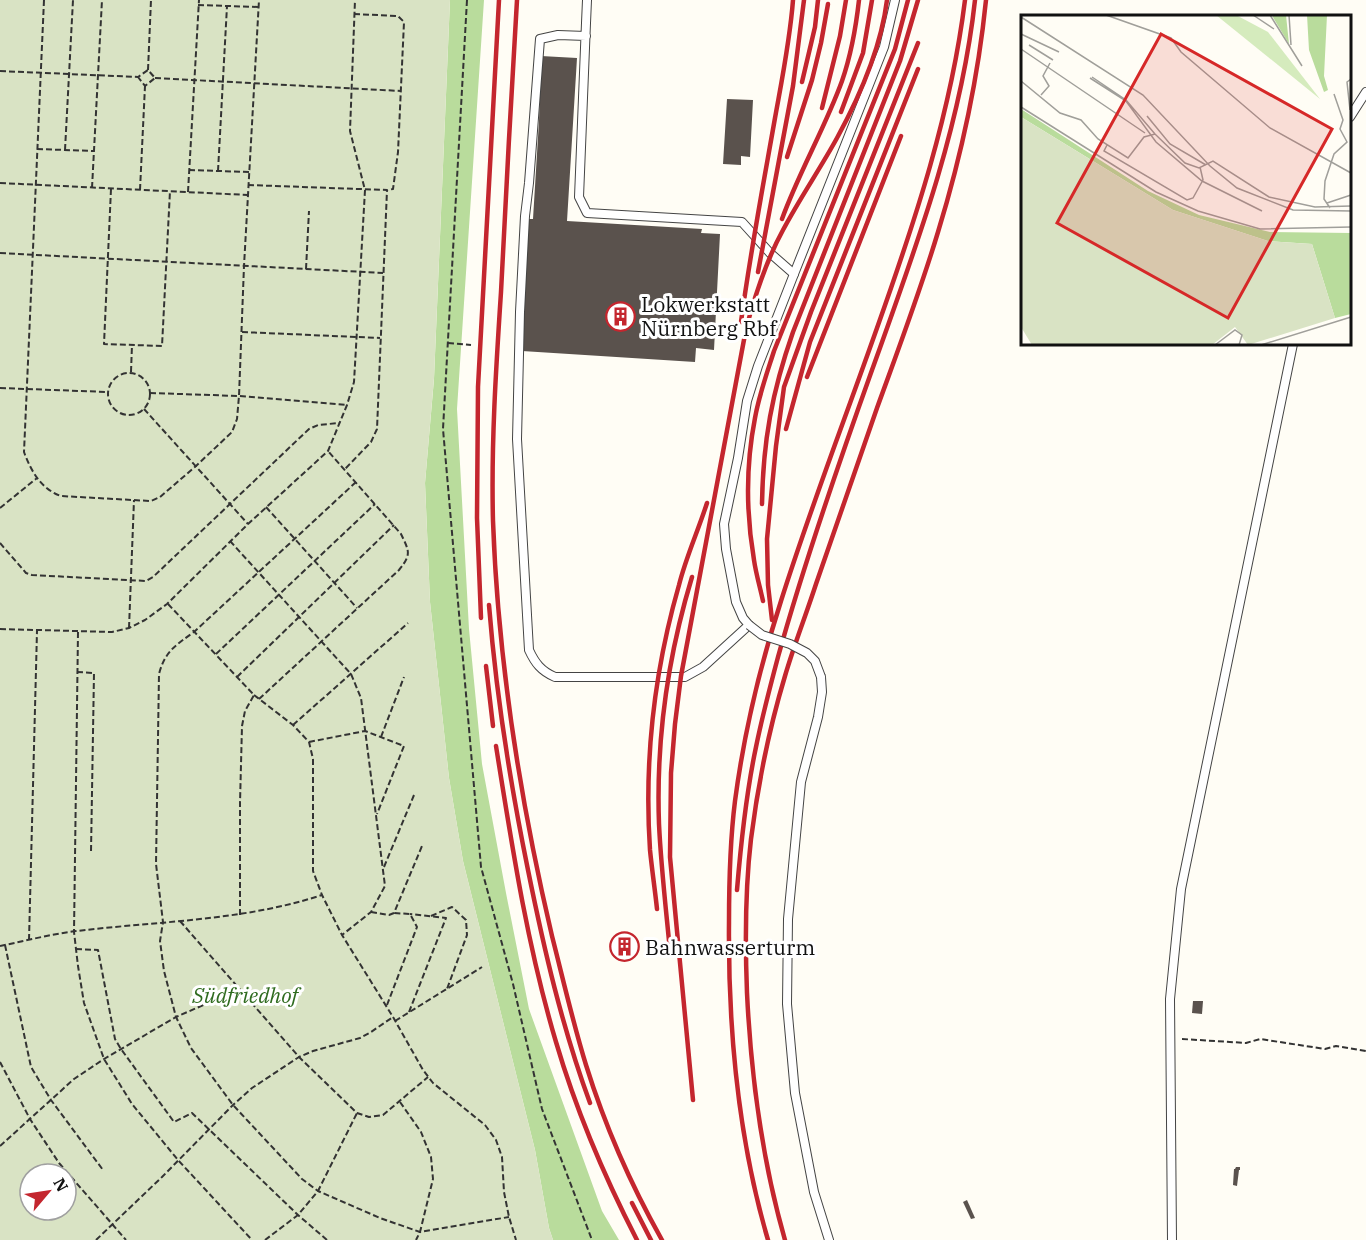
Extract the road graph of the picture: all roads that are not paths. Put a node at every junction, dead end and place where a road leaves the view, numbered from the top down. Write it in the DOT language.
graph roads {
  1 [pos="587,0"];
  2 [pos="895,0"];
  3 [pos="586,36"];
  4 [pos="1366,92"];
  5 [pos="1351,115"];
  6 [pos="794,274"];
  7 [pos="1293,345"];
  8 [pos="749,625"];
  9 [pos="829,1240"];
  10 [pos="1172,1240"];
  1 -- 3 [label="lane"];
  2 -- 6 [label="lane"];
  3 -- 6 [label="lane"];
  3 -- 8 [label="lane"];
  4 -- 5 [label="lane"];
  6 -- 8 [label="lane"];
  7 -- 10 [label="lane"];
  8 -- 9 [label="lane, bridge"];
}
